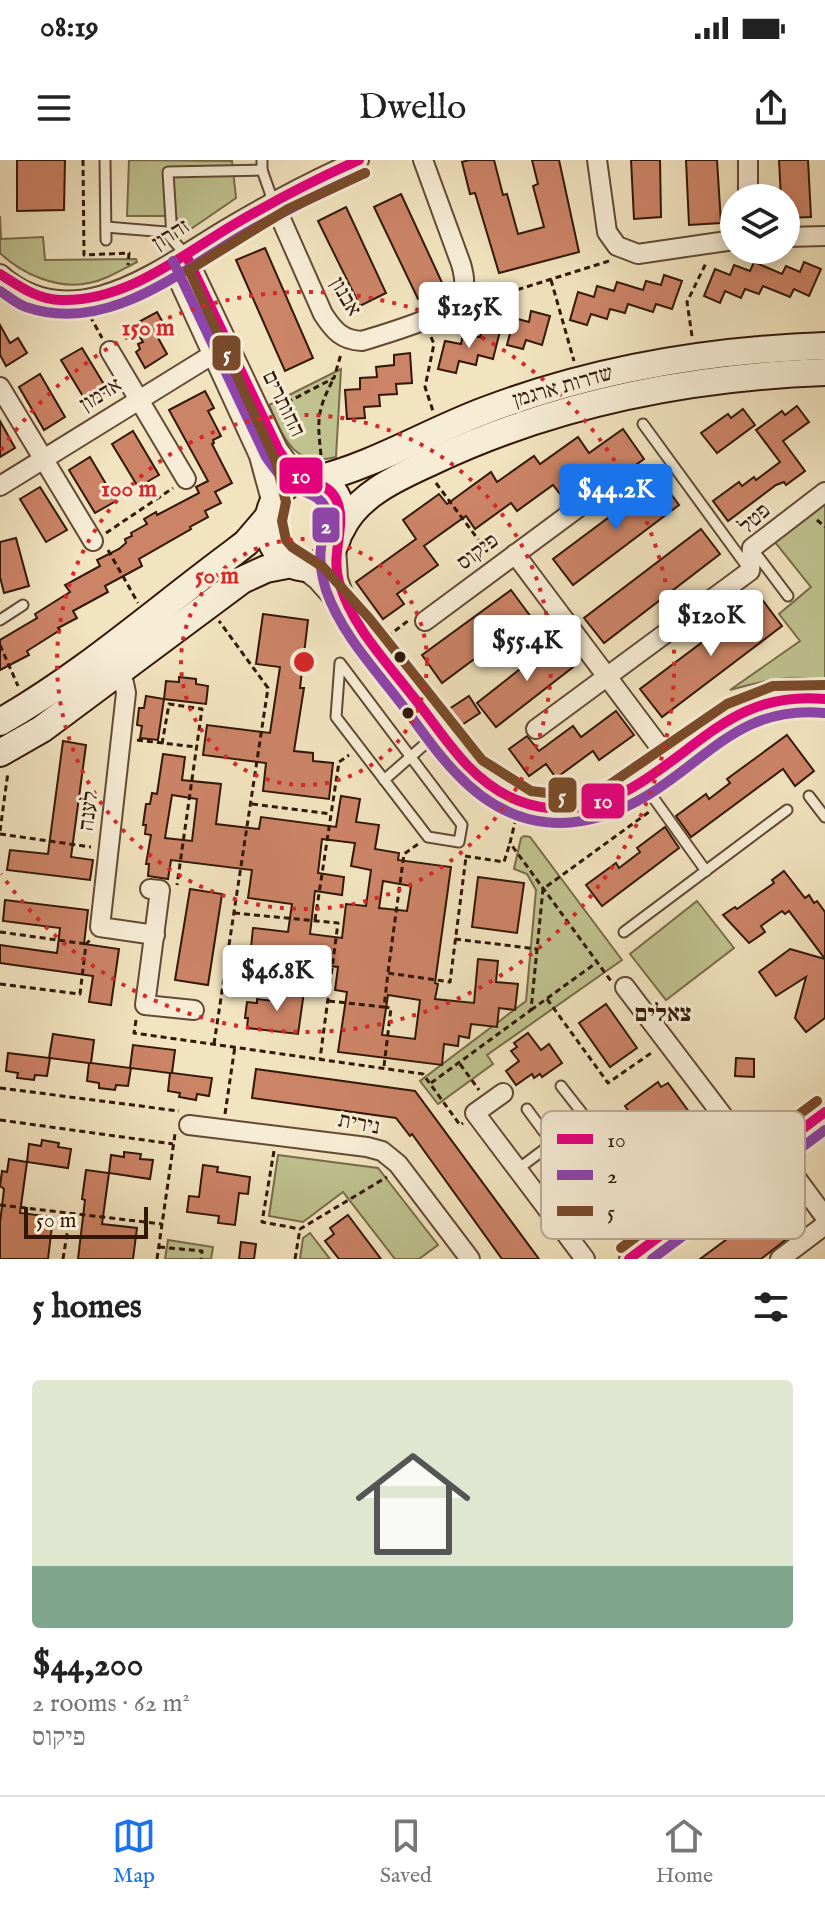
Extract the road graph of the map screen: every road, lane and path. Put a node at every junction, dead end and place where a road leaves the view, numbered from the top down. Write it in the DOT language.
graph roads {
  1 [pos="105,160"];
  2 [pos="359,160"];
  3 [pos="423,160"];
  4 [pos="597,160"];
  5 [pos="748,160"];
  6 [pos="262,165"];
  7 [pos="748,184"];
  8 [pos="273,201"];
  9 [pos="106,227"];
  10 [pos="825,236"];
  11 [pos="172,237"];
  12 [pos="800,237"];
  13 [pos="106,240"];
  14 [pos="720,242"];
  15 [pos="706,245"];
  16 [pos="617,246"];
  17 [pos="178,259"];
  18 [pos="0,274"];
  19 [pos="551,280"];
  20 [pos="463,294"];
  21 [pos="81,300"];
  22 [pos="424,319"];
  23 [pos="346,339"];
  24 [pos="825,346"];
  25 [pos="220,349"];
  26 [pos="110,351"];
  27 [pos="696,356"];
  28 [pos="825,372"];
  29 [pos="334,378"];
  30 [pos="579,380"];
  31 [pos="0,387"];
  32 [pos="138,400"];
  33 [pos="261,415"];
  34 [pos="643,424"];
  35 [pos="439,429"];
  36 [pos="44,459"];
  37 [pos="423,466"];
  38 [pos="186,479"];
  39 [pos="315,479"];
  40 [pos="0,486"];
  41 [pos="825,492"];
  42 [pos="598,493"];
  43 [pos="270,510"];
  44 [pos="97,538"];
  45 [pos="338,538"];
  46 [pos="752,548"];
  47 [pos="515,554"];
  48 [pos="296,565"];
  49 [pos="499,566"];
  50 [pos="750,571"];
  51 [pos="788,596"];
  52 [pos="23,605"];
  53 [pos="208,606"];
  54 [pos="146,618"];
  55 [pos="0,620"];
  56 [pos="425,621"];
  57 [pos="359,627"];
  58 [pos="0,645"];
  59 [pos="374,647"];
  60 [pos="102,652"];
  61 [pos="118,674"];
  62 [pos="607,676"];
  63 [pos="825,699"];
  64 [pos="27,707"];
  65 [pos="0,722"];
  66 [pos="536,729"];
  67 [pos="440,731"];
  68 [pos="121,738"];
  69 [pos="162,744"];
  70 [pos="196,747"];
  71 [pos="358,747"];
  72 [pos="2,752"];
  73 [pos="410,757"];
  74 [pos="671,762"];
  75 [pos="384,780"];
  76 [pos="642,782"];
  77 [pos="809,796"];
  78 [pos="251,804"];
  79 [pos="520,804"];
  80 [pos="659,805"];
  81 [pos="787,810"];
  82 [pos="331,814"];
  83 [pos="825,817"];
  84 [pos="0,833"];
  85 [pos="428,837"];
  86 [pos="459,842"];
  87 [pos="510,843"];
  88 [pos="109,850"];
  89 [pos="466,857"];
  90 [pos="706,871"];
  91 [pos="155,889"];
  92 [pos="543,889"];
  93 [pos="234,913"];
  94 [pos="315,920"];
  95 [pos="100,927"];
  96 [pos="0,932"];
  97 [pos="624,932"];
  98 [pos="155,935"];
  99 [pos="455,939"];
  100 [pos="86,944"];
  101 [pos="537,949"];
  102 [pos="597,962"];
  103 [pos="388,973"];
  104 [pos="0,984"];
  105 [pos="625,987"];
  106 [pos="547,999"];
  107 [pos="328,1001"];
  108 [pos="384,1007"];
  109 [pos="194,1010"];
  110 [pos="531,1010"];
  111 [pos="134,1033"];
  112 [pos="666,1042"];
  113 [pos="214,1044"];
  114 [pos="235,1046"];
  115 [pos="320,1059"];
  116 [pos="459,1063"];
  117 [pos="384,1068"];
  118 [pos="430,1084"];
  119 [pos="561,1086"];
  120 [pos="0,1088"];
  121 [pos="489,1103"];
  122 [pos="527,1109"];
  123 [pos="581,1111"];
  124 [pos="719,1111"];
  125 [pos="825,1112"];
  126 [pos="0,1120"];
  127 [pos="189,1125"];
  128 [pos="805,1127"];
  129 [pos="541,1128"];
  130 [pos="223,1129"];
  131 [pos="276,1136"];
  132 [pos="173,1144"];
  133 [pos="541,1151"];
  134 [pos="402,1168"];
  135 [pos="518,1169"];
  136 [pos="805,1190"];
  137 [pos="541,1200"];
  138 [pos="0,1205"];
  139 [pos="70,1213"];
  140 [pos="825,1217"];
  141 [pos="162,1224"];
  142 [pos="825,1225"];
  143 [pos="300,1229"];
  144 [pos="570,1239"];
  145 [pos="656,1239"];
  146 [pos="159,1247"];
  147 [pos="63,1259"];
  148 [pos="157,1259"];
  149 [pos="201,1259"];
  150 [pos="295,1259"];
  151 [pos="470,1259"];
  152 [pos="585,1259"];
  153 [pos="629,1259"];
  154 [pos="780,1259"];
  1 -- 9 [label="lane"];
  2 -- 8 [label="street, זהרון"];
  3 -- 20 [label="street"];
  4 -- 16 [label="street"];
  5 -- 7 [label="street"];
  6 -- 8 [label="lane"];
  6 -- 11 [label="lane"];
  8 -- 17 [label="street, זהרון"];
  8 -- 23 [label="street, אבנון"];
  9 -- 11 [label="lane"];
  9 -- 13 [label="lane"];
  10 -- 12 [label="street"];
  11 -- 17 [label="lane"];
  14 -- 15 [label="street"];
  15 -- 16 [label="street"];
  15 -- 27 [label="path"];
  16 -- 19 [label="path"];
  17 -- 21 [label="street, זהרון"];
  17 -- 25 [label="street, החותרים"];
  18 -- 21 [label="street, זהרון"];
  19 -- 20 [label="path"];
  19 -- 30 [label="path"];
  20 -- 22 [label="street, אבנון"];
  21 -- 26 [label="path"];
  22 -- 23 [label="street, אבנון"];
  22 -- 35 [label="path"];
  23 -- 29 [label="path"];
  24 -- 27 [label="street, שדרות ארגמן"];
  25 -- 32 [label="street, אדמון"];
  25 -- 33 [label="street, החותרים"];
  25 -- 43 [label="street, החותרים"];
  26 -- 32 [label="street"];
  27 -- 30 [label="street, שדרות ארגמן"];
  28 -- 37 [label="street, שדרות ארגמן"];
  29 -- 33 [label="path"];
  29 -- 39 [label="path"];
  30 -- 35 [label="street, שדרות ארגמן"];
  31 -- 36 [label="street"];
  32 -- 36 [label="street, אדמון"];
  32 -- 38 [label="street"];
  33 -- 39 [label="street, החותרים"];
  34 -- 50 [label="lane"];
  35 -- 39 [label="street, שדרות ארגמן"];
  36 -- 40 [label="street, אדמון"];
  36 -- 44 [label="street"];
  37 -- 45 [label="street, שדרות ארגמן"];
  37 -- 49 [label="path"];
  38 -- 44 [label="path"];
  39 -- 43 [label="street"];
  39 -- 45 [label="street"];
  41 -- 46 [label="street, פטל"];
  42 -- 47 [label="street, פיקוס"];
  43 -- 48 [label="street"];
  43 -- 54 [label="street"];
  44 -- 54 [label="path"];
  45 -- 48 [label="street"];
  45 -- 57 [label="street"];
  46 -- 50 [label="street, פטל"];
  46 -- 51 [label="lane"];
  47 -- 49 [label="street, פיקוס"];
  47 -- 62 [label="street"];
  48 -- 53 [label="street"];
  48 -- 57 [label="street"];
  49 -- 56 [label="street, פיקוס"];
  50 -- 62 [label="street, פטל"];
  52 -- 55 [label="lane"];
  53 -- 61 [label="street"];
  53 -- 78 [label="path"];
  54 -- 60 [label="street"];
  56 -- 59 [label="path"];
  57 -- 59 [label="street"];
  58 -- 64 [label="path"];
  59 -- 67 [label="street"];
  60 -- 61 [label="street, לענה"];
  60 -- 64 [label="street"];
  61 -- 68 [label="street, לענה"];
  61 -- 72 [label="street"];
  62 -- 66 [label="street, פטל"];
  62 -- 74 [label="street"];
  63 -- 74 [label="street"];
  64 -- 65 [label="street"];
  67 -- 73 [label="lane"];
  67 -- 79 [label="street"];
  68 -- 69 [label="path"];
  68 -- 88 [label="street, לענה"];
  69 -- 70 [label="path"];
  69 -- 70 [label="path"];
  70 -- 91 [label="path"];
  71 -- 73 [label="lane"];
  71 -- 75 [label="lane"];
  71 -- 82 [label="path"];
  72 -- 84 [label="path"];
  73 -- 75 [label="lane"];
  73 -- 86 [label="lane"];
  74 -- 76 [label="street"];
  75 -- 85 [label="lane"];
  76 -- 79 [label="street"];
  76 -- 80 [label="lane"];
  77 -- 83 [label="lane"];
  78 -- 82 [label="path"];
  78 -- 93 [label="path"];
  79 -- 87 [label="path"];
  80 -- 90 [label="lane"];
  80 -- 92 [label="path"];
  81 -- 90 [label="lane"];
  82 -- 94 [label="path"];
  84 -- 88 [label="path"];
  85 -- 86 [label="lane"];
  85 -- 103 [label="path"];
  86 -- 89 [label="path"];
  87 -- 89 [label="path"];
  87 -- 92 [label="path"];
  88 -- 95 [label="street, לענה"];
  89 -- 99 [label="path"];
  90 -- 97 [label="lane"];
  91 -- 98 [label="street"];
  92 -- 101 [label="path"];
  92 -- 102 [label="path"];
  93 -- 94 [label="path"];
  93 -- 113 [label="path"];
  94 -- 107 [label="path"];
  95 -- 98 [label="street"];
  95 -- 100 [label="path"];
  96 -- 100 [label="path"];
  98 -- 109 [label="street"];
  99 -- 101 [label="path"];
  99 -- 103 [label="path"];
  100 -- 104 [label="path"];
  101 -- 110 [label="path"];
  102 -- 105 [label="path"];
  102 -- 106 [label="path"];
  103 -- 108 [label="path"];
  105 -- 112 [label="street"];
  106 -- 110 [label="path"];
  106 -- 112 [label="path"];
  107 -- 108 [label="path"];
  107 -- 115 [label="path"];
  108 -- 117 [label="path"];
  110 -- 116 [label="path"];
  111 -- 113 [label="path"];
  112 -- 124 [label="street"];
  113 -- 114 [label="path"];
  114 -- 115 [label="path"];
  114 -- 130 [label="path"];
  115 -- 117 [label="path"];
  116 -- 118 [label="path"];
  116 -- 121 [label="path"];
  117 -- 118 [label="path"];
  118 -- 121 [label="path"];
  119 -- 123 [label="lane"];
  120 -- 132 [label="path"];
  121 -- 135 [label="street"];
  122 -- 129 [label="lane"];
  125 -- 128 [label="street"];
  126 -- 132 [label="path"];
  127 -- 130 [label="street, נירית"];
  130 -- 131 [label="street, נירית"];
  131 -- 134 [label="street, נירית"];
  131 -- 143 [label="path"];
  132 -- 141 [label="path"];
  133 -- 135 [label="lane"];
  134 -- 143 [label="path"];
  134 -- 151 [label="street, נירית"];
  135 -- 137 [label="street"];
  136 -- 140 [label="street"];
  138 -- 139 [label="path"];
  139 -- 141 [label="path"];
  139 -- 147 [label="path"];
  141 -- 146 [label="path"];
  142 -- 154 [label="street"];
  143 -- 150 [label="path"];
  144 -- 152 [label="street"];
  145 -- 153 [label="street"];
  146 -- 148 [label="path"];
  146 -- 149 [label="path"];
}
